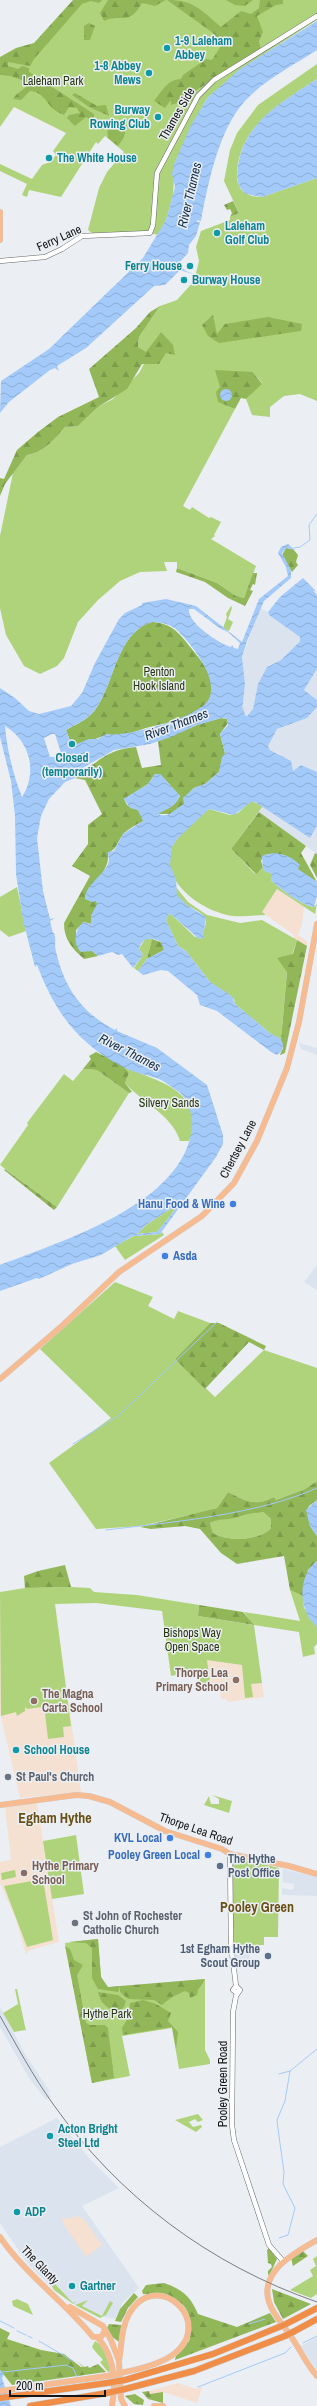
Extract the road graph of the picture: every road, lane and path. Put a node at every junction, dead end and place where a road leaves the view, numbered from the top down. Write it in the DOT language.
graph roads {
  1 [pos="317,16"];
  2 [pos="0,212"];
  3 [pos="150,233"];
  4 [pos="0,240"];
  5 [pos="0,261"];
  6 [pos="317,924"];
  7 [pos="0,1379"];
  8 [pos="0,1805"];
  9 [pos="230,1854"];
  10 [pos="317,1874"];
  11 [pos="0,2237"];
  12 [pos="317,2240"];
  13 [pos="283,2261"];
  14 [pos="61,2301"];
  15 [pos="317,2308"];
  16 [pos="317,2319"];
  17 [pos="96,2324"];
  18 [pos="91,2331"];
  19 [pos="105,2331"];
  20 [pos="98,2338"];
  21 [pos="119,2361"];
  22 [pos="317,2376"];
  23 [pos="0,2391"];
  24 [pos="27,2391"];
  25 [pos="0,2398"];
  26 [pos="113,2404"];
  27 [pos="124,2404"];
  28 [pos="30,2406"];
  29 [pos="154,2406"];
  30 [pos="163,2406"];
  1 -- 3 [label="street, Thames Side"];
  2 -- 4 [label="main road"];
  3 -- 5 [label="street, Ferry Lane"];
  6 -- 7 [label="main road, Chertsey Lane"];
  8 -- 9 [label="main road, Thorpe Lea Road"];
  9 -- 10 [label="main road, Thorpe Lea Road"];
  9 -- 13 [label="street, Pooley Green Road"];
  11 -- 14 [label="main road, The Glanty"];
  12 -- 13 [label="main road"];
  13 -- 22 [label="main road"];
  14 -- 17 [label="main road, The Glanty"];
  14 -- 18 [label="main road, The Glanty"];
  15 -- 24 [label="highway, bridge"];
  16 -- 28 [label="highway, bridge"];
  17 -- 18 [label="main road"];
  17 -- 19 [label="main road"];
  18 -- 20 [label="main road"];
  19 -- 20 [label="main road"];
  19 -- 21 [label="main road"];
  20 -- 26 [label="main road"];
  21 -- 24 [label="main road, bridge"];
  21 -- 27 [label="main road"];
  23 -- 24 [label="main road"];
  24 -- 25 [label="highway"];
  29 -- 30 [label="main road"];
}
